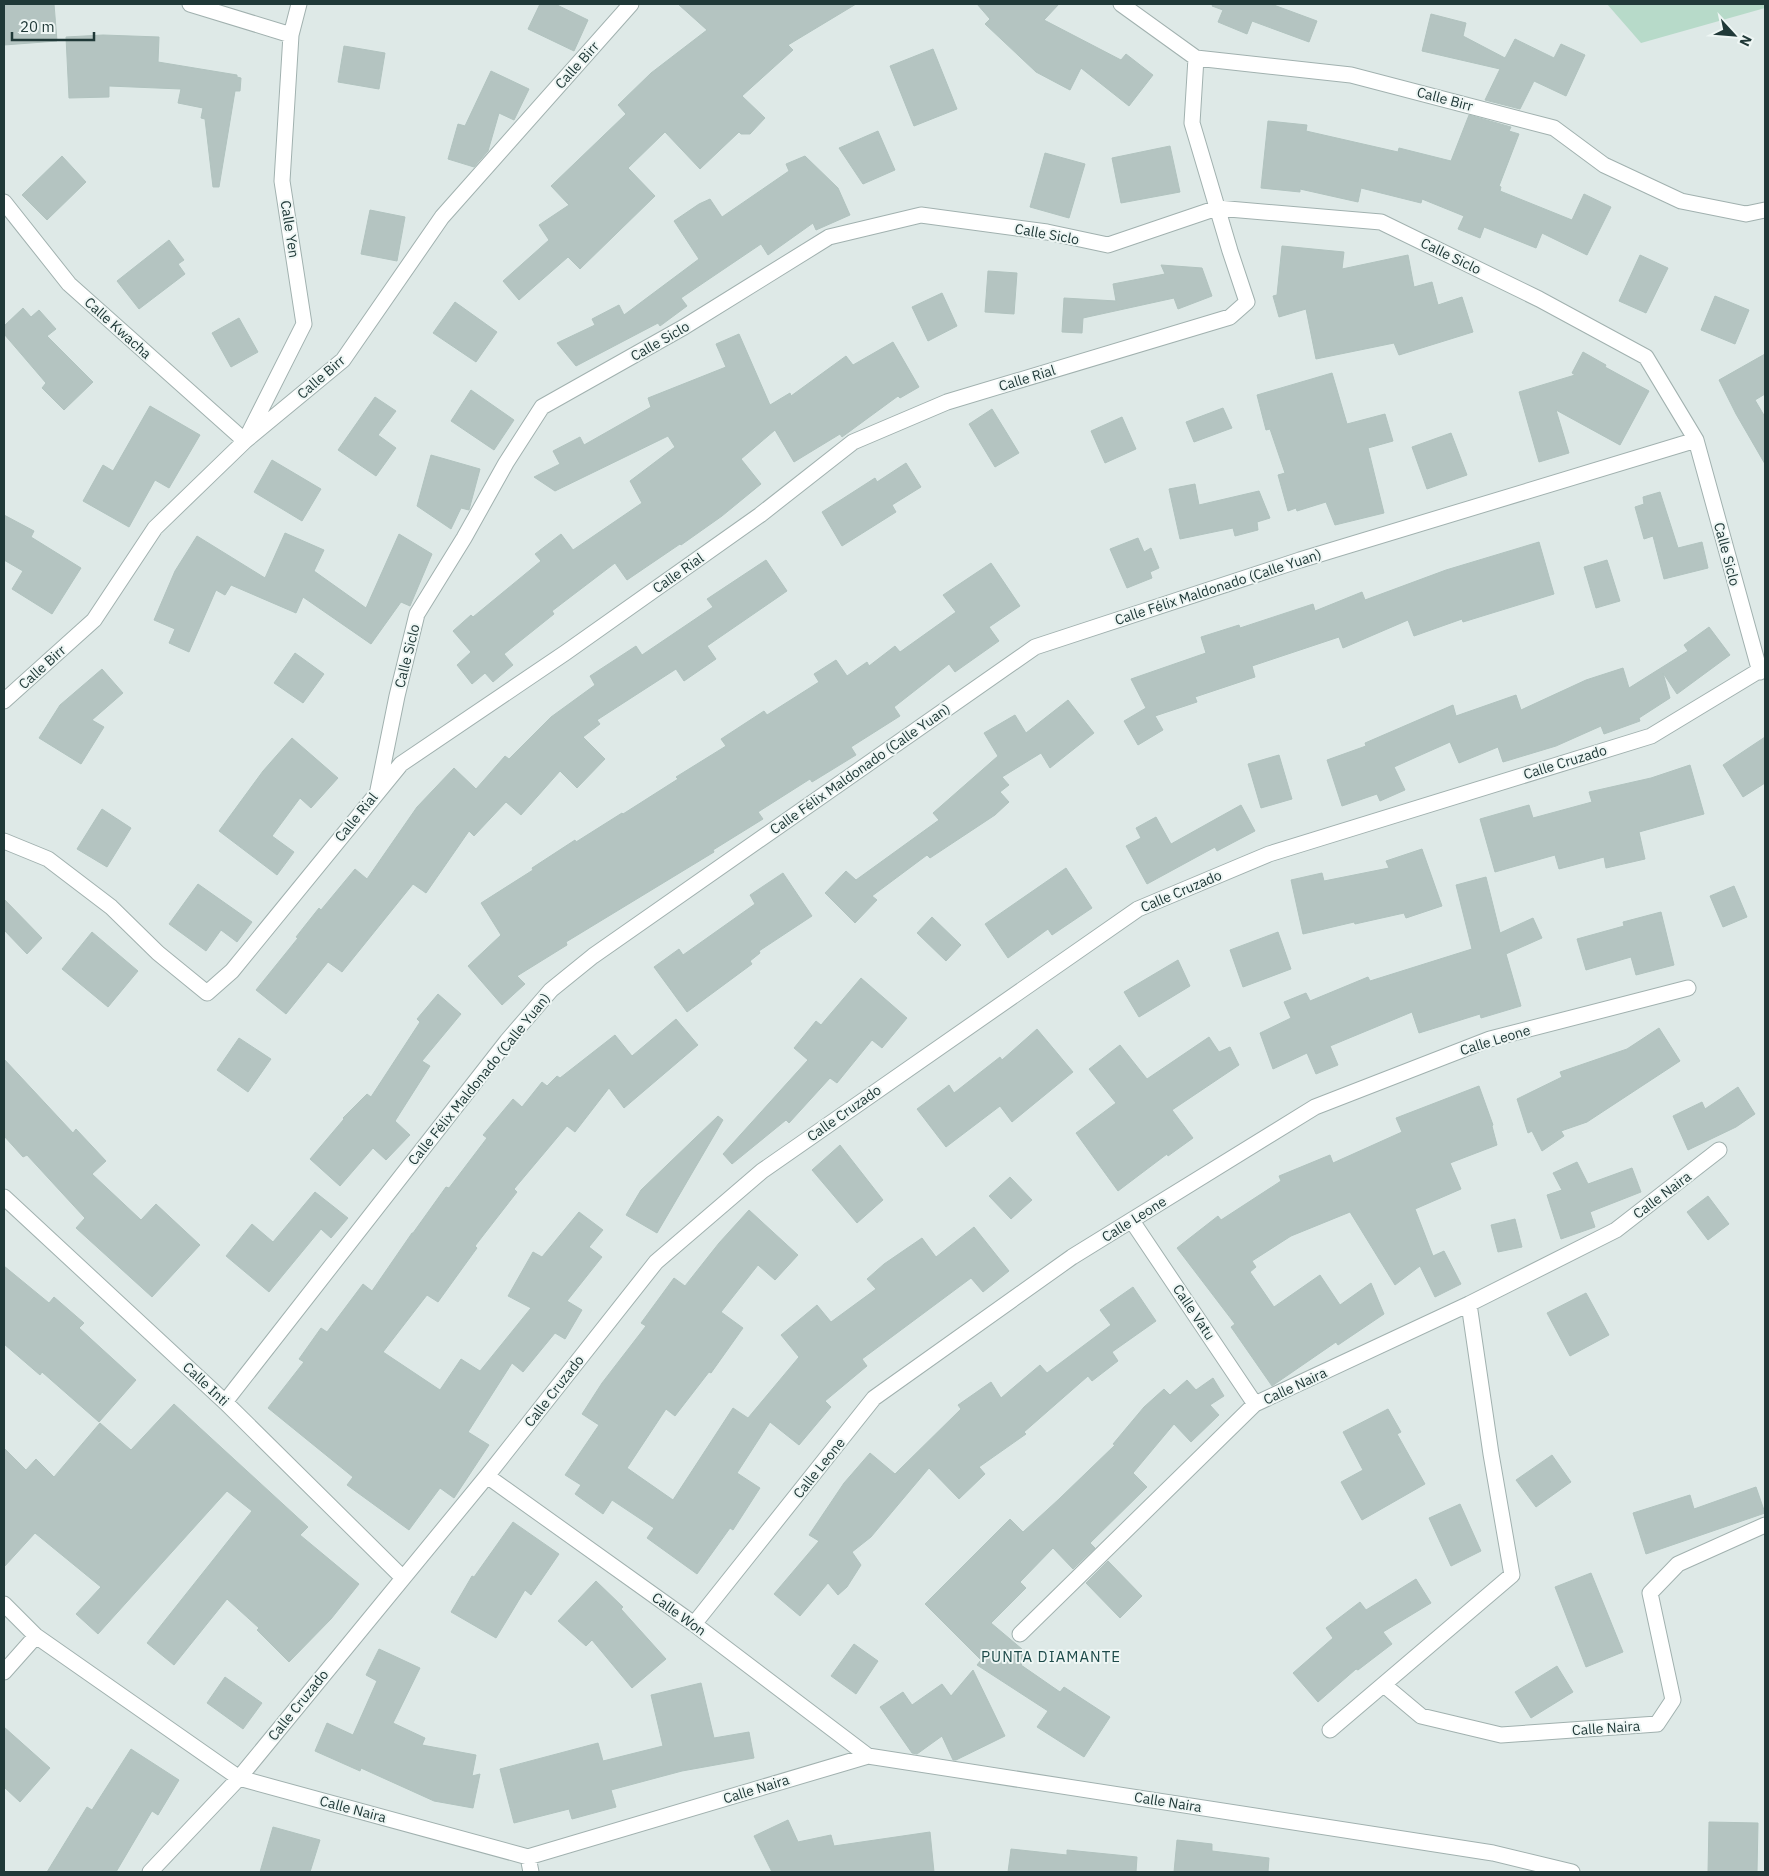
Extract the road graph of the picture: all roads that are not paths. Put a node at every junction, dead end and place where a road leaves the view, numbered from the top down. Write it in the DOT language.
graph roads {
  1 [pos="190,4"];
  2 [pos="299,4"];
  3 [pos="631,4"];
  4 [pos="1121,4"];
  5 [pos="291,34"];
  6 [pos="1196,58"];
  7 [pos="4,202"];
  8 [pos="1217,208"];
  9 [pos="1765,210"];
  10 [pos="1696,440"];
  11 [pos="245,441"];
  12 [pos="1763,669"];
  13 [pos="4,701"];
  14 [pos="378,790"];
  15 [pos="4,841"];
  16 [pos="1688,988"];
  17 [pos="1719,1150"];
  18 [pos="4,1197"];
  19 [pos="1132,1221"];
  20 [pos="1469,1304"];
  21 [pos="225,1402"];
  22 [pos="1255,1404"];
  23 [pos="487,1476"];
  24 [pos="1765,1525"];
  25 [pos="403,1578"];
  26 [pos="4,1604"];
  27 [pos="694,1624"];
  28 [pos="1020,1634"];
  29 [pos="36,1636"];
  30 [pos="4,1672"];
  31 [pos="1384,1685"];
  32 [pos="1330,1730"];
  33 [pos="868,1756"];
  34 [pos="239,1778"];
  35 [pos="530,1865"];
  36 [pos="150,1872"];
  37 [pos="1572,1872"];
  1 -- 5 [label="street"];
  2 -- 5 [label="street, Calle Yen"];
  3 -- 11 [label="street, Calle Birr"];
  4 -- 6 [label="street, Calle Birr"];
  5 -- 11 [label="street, Calle Yen"];
  6 -- 8 [label="street, Calle Rial"];
  6 -- 9 [label="street, Calle Birr"];
  7 -- 11 [label="street, Calle Kwacha"];
  8 -- 10 [label="street, Calle Siclo"];
  8 -- 14 [label="street, Calle Rial"];
  8 -- 14 [label="street, Calle Siclo"];
  10 -- 12 [label="street, Calle Siclo"];
  10 -- 21 [label="street, Calle Félix Maldonado (Calle Yuan)"];
  11 -- 13 [label="street, Calle Birr"];
  12 -- 23 [label="street, Calle Cruzado"];
  14 -- 15 [label="street, Calle Rial"];
  16 -- 19 [label="street, Calle Leone"];
  17 -- 20 [label="street, Calle Naira"];
  18 -- 21 [label="street, Calle Inti"];
  19 -- 22 [label="street, Calle Vatu"];
  19 -- 27 [label="street, Calle Leone"];
  20 -- 22 [label="street, Calle Naira"];
  20 -- 31 [label="street"];
  21 -- 25 [label="street, Calle Inti"];
  22 -- 28 [label="street, Calle Naira"];
  23 -- 25 [label="street, Calle Cruzado"];
  23 -- 27 [label="street, Calle Won"];
  24 -- 31 [label="street, Calle Naira"];
  25 -- 34 [label="street, Calle Cruzado"];
  26 -- 29 [label="street, Calle Naira"];
  27 -- 33 [label="street, Calle Won"];
  29 -- 30 [label="street"];
  29 -- 34 [label="street, Calle Naira"];
  31 -- 32 [label="street"];
  33 -- 35 [label="street, Calle Naira"];
  33 -- 37 [label="street, Calle Naira"];
  34 -- 35 [label="street, Calle Naira"];
  34 -- 36 [label="street, Calle Cruzado"];
}
